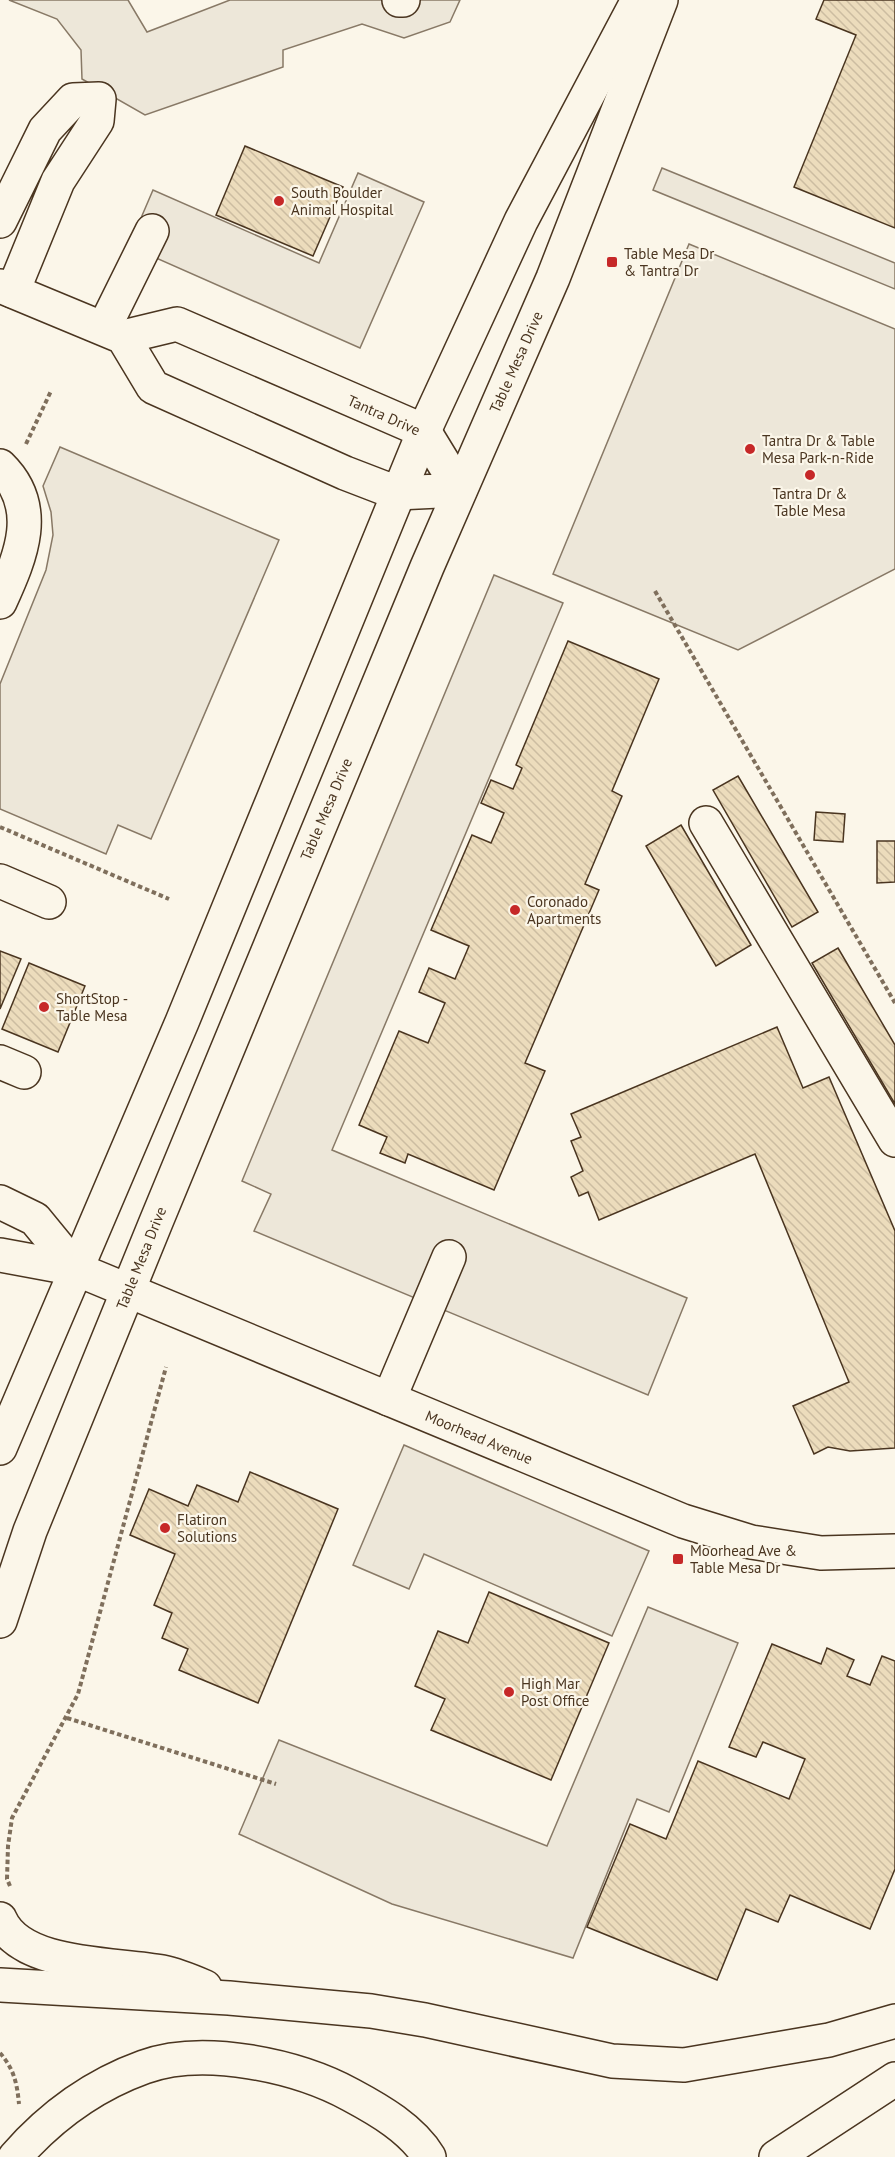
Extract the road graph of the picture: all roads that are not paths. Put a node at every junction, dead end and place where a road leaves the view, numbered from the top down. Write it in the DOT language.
graph roads {
  1 [pos="638,0"];
  2 [pos="661,0"];
  3 [pos="0,221"];
  4 [pos="152,231"];
  5 [pos="6,289"];
  6 [pos="114,333"];
  7 [pos="424,431"];
  8 [pos="6,472"];
  9 [pos="460,490"];
  10 [pos="397,493"];
  11 [pos="0,602"];
  12 [pos="706,823"];
  13 [pos="0,881"];
  14 [pos="49,902"];
  15 [pos="895,1140"];
  16 [pos="0,1202"];
  17 [pos="0,1255"];
  18 [pos="449,1257"];
  19 [pos="76,1269"];
  20 [pos="128,1291"];
  21 [pos="389,1399"];
  22 [pos="0,1448"];
  23 [pos="895,1551"];
  24 [pos="0,1621"];
  25 [pos="1,1922"];
  26 [pos="0,1985"];
  27 [pos="229,1998"];
  28 [pos="895,2021"];
  29 [pos="895,2079"];
  30 [pos="15,2157"];
  31 [pos="429,2157"];
  32 [pos="776,2157"];
  1 -- 7 [label="main road"];
  2 -- 9 [label="main road, Table Mesa Drive"];
  3 -- 5 [label="main road"];
  4 -- 6 [label="main road"];
  5 -- 6 [label="main road"];
  6 -- 7 [label="main road, Tantra Drive"];
  6 -- 10 [label="main road"];
  7 -- 9 [label="main road, Tantra Drive"];
  7 -- 10 [label="main road"];
  8 -- 11 [label="main road"];
  9 -- 10 [label="main road"];
  9 -- 20 [label="main road, Table Mesa Drive"];
  10 -- 19 [label="main road"];
  12 -- 15 [label="main road"];
  13 -- 14 [label="main road"];
  16 -- 19 [label="main road"];
  17 -- 19 [label="main road, Moorhead Avenue"];
  18 -- 21 [label="main road"];
  19 -- 20 [label="main road, Moorhead Avenue"];
  19 -- 22 [label="main road"];
  20 -- 21 [label="main road, Moorhead Avenue"];
  20 -- 24 [label="main road, Table Mesa Drive"];
  21 -- 23 [label="main road, Moorhead Avenue"];
  25 -- 27 [label="main road"];
  26 -- 27 [label="main road"];
  27 -- 28 [label="main road"];
  29 -- 32 [label="main road"];
  30 -- 31 [label="main road"];
}
